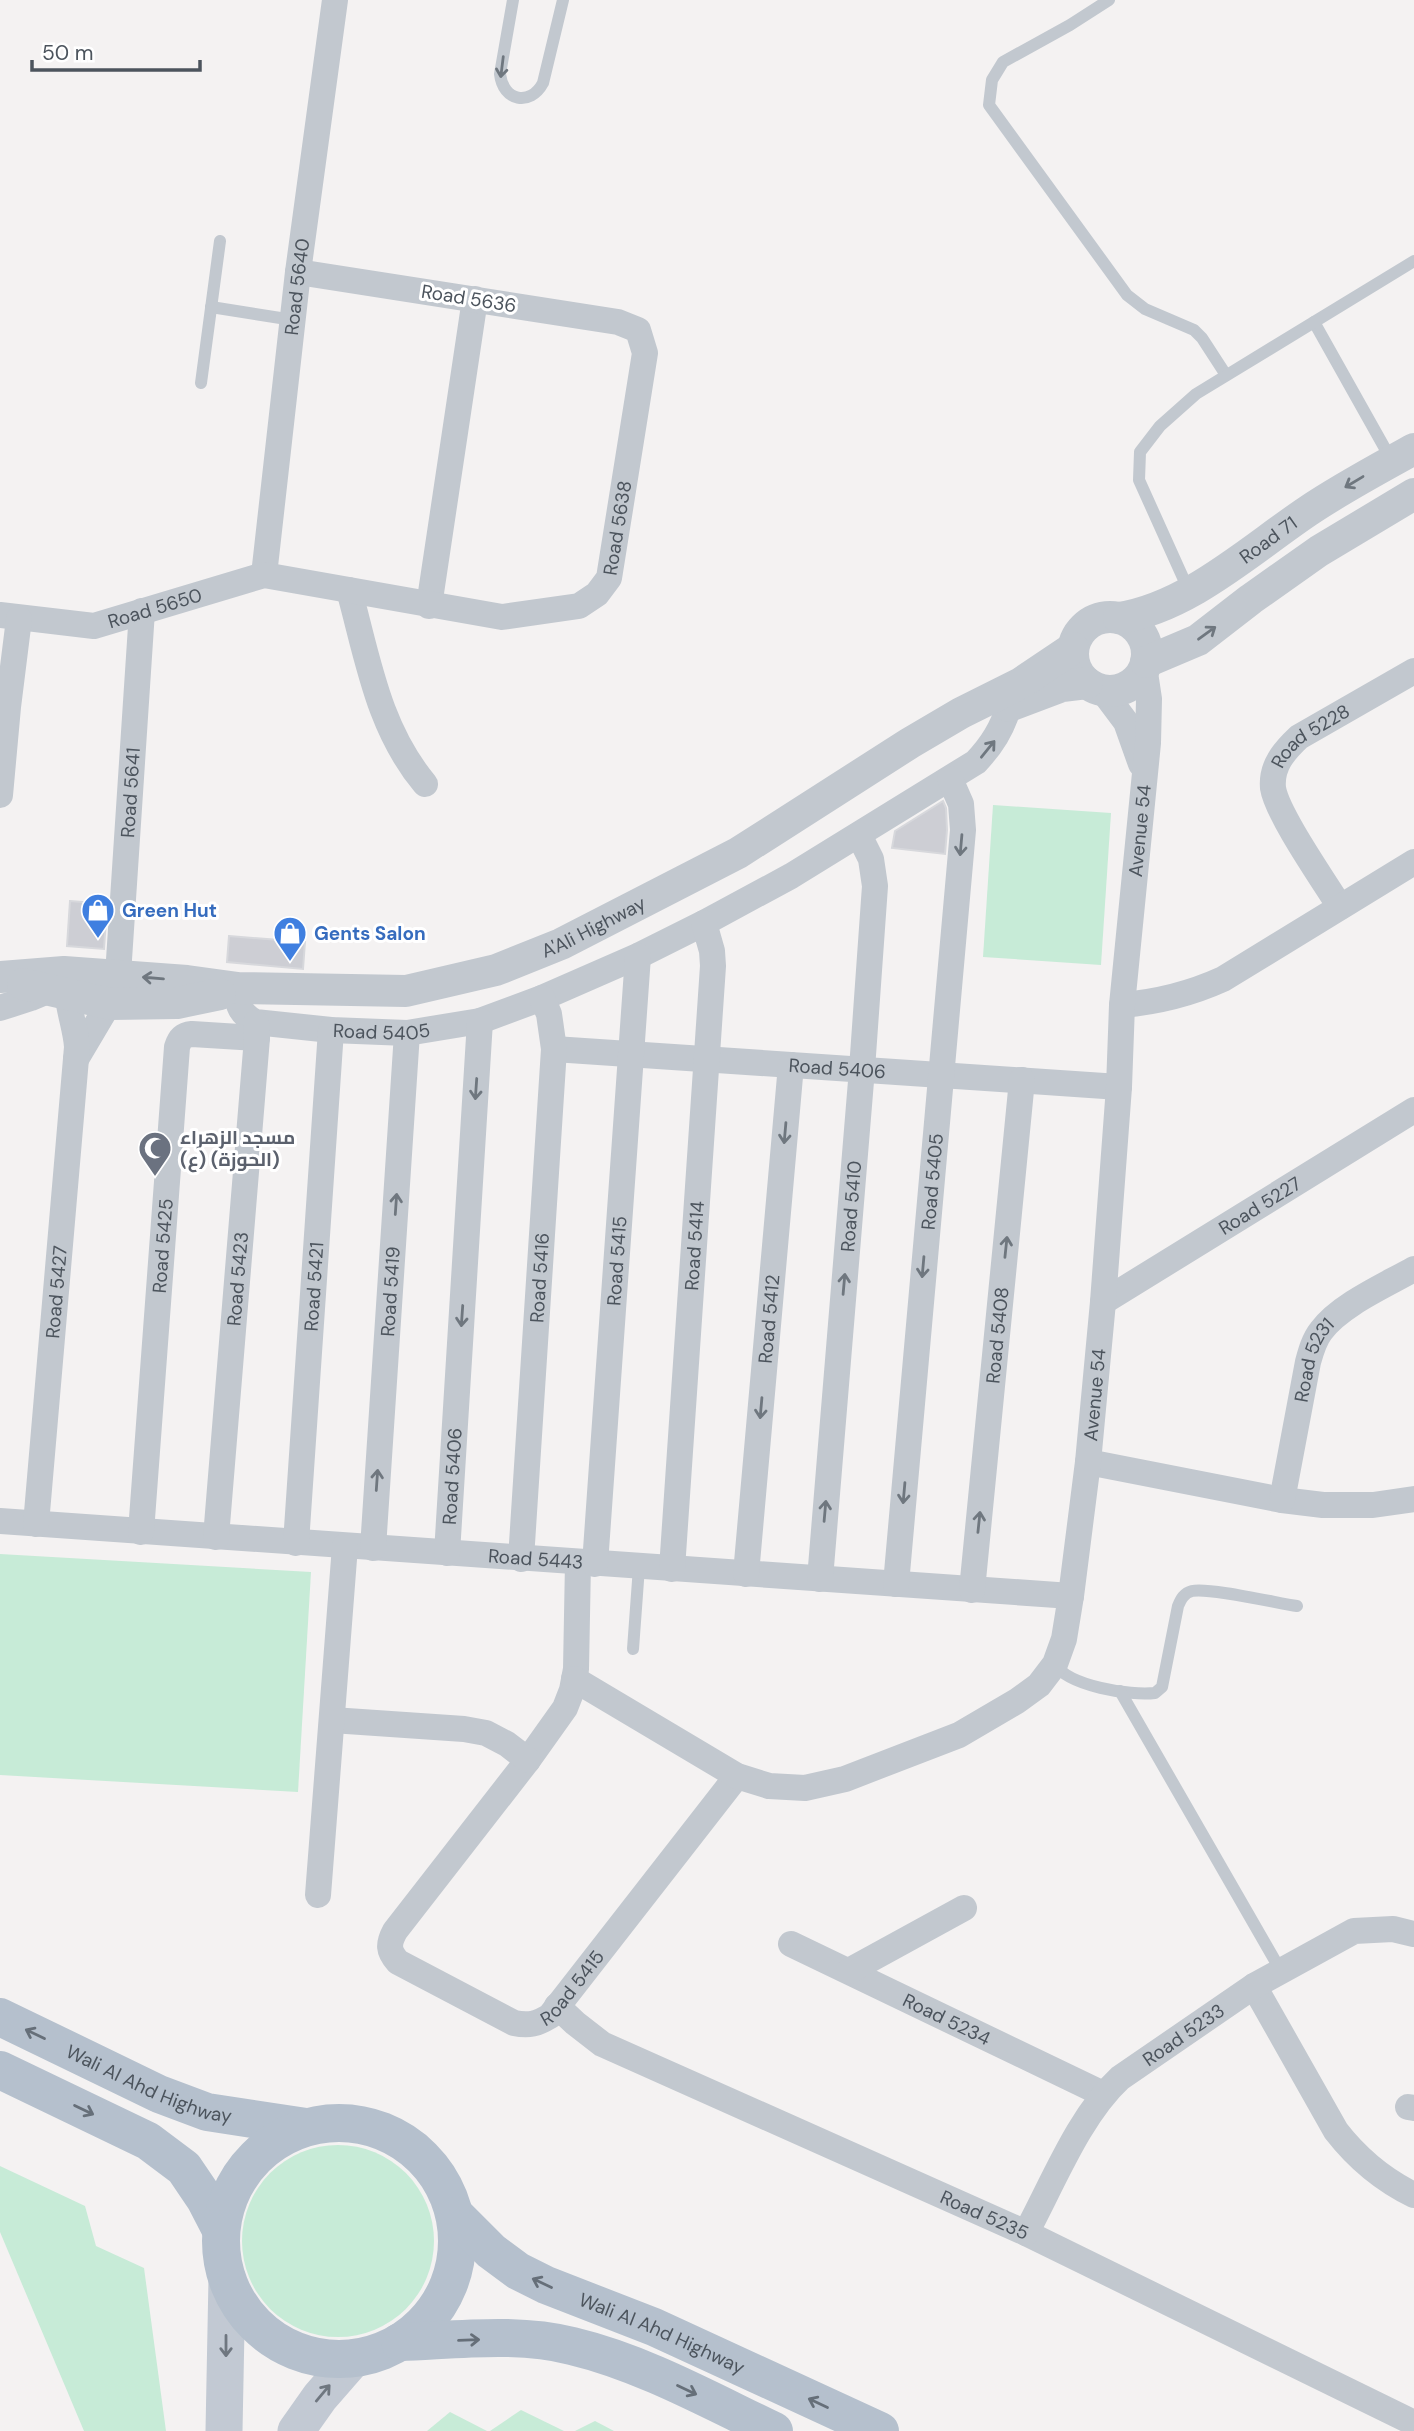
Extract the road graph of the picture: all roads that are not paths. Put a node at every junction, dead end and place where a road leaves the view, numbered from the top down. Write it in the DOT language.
graph roads {
  1 [pos="335,0"];
  2 [pos="513,0"];
  3 [pos="563,0"];
  4 [pos="1109,0"];
  5 [pos="220,241"];
  6 [pos="1414,261"];
  7 [pos="298,272"];
  8 [pos="475,299"];
  9 [pos="211,307"];
  10 [pos="293,320"];
  11 [pos="1314,322"];
  12 [pos="638,330"];
  13 [pos="1226,375"];
  14 [pos="201,383"];
  15 [pos="1403,455"];
  16 [pos="1414,494"];
  17 [pos="264,575"];
  18 [pos="349,590"];
  19 [pos="1190,591"];
  20 [pos="429,606"];
  21 [pos="142,611"];
  22 [pos="10,617"];
  23 [pos="1119,618"];
  24 [pos="1073,648"];
  25 [pos="1145,664"];
  26 [pos="1414,671"];
  27 [pos="1095,686"];
  28 [pos="1009,706"];
  29 [pos="4,707"];
  30 [pos="910,743"];
  31 [pos="1144,772"];
  32 [pos="950,779"];
  33 [pos="425,785"];
  34 [pos="0,789"];
  35 [pos="0,795"];
  36 [pos="859,835"];
  37 [pos="1414,862"];
  38 [pos="1340,907"];
  39 [pos="704,923"];
  40 [pos="638,956"];
  41 [pos="0,979"];
  42 [pos="63,986"];
  43 [pos="238,988"];
  44 [pos="114,989"];
  45 [pos="542,998"];
  46 [pos="1122,1005"];
  47 [pos="0,1008"];
  48 [pos="480,1021"];
  49 [pos="256,1030"];
  50 [pos="331,1030"];
  51 [pos="407,1033"];
  52 [pos="554,1049"];
  53 [pos="632,1054"];
  54 [pos="76,1059"];
  55 [pos="707,1059"];
  56 [pos="792,1065"];
  57 [pos="862,1069"];
  58 [pos="940,1074"];
  59 [pos="1022,1080"];
  60 [pos="1119,1087"];
  61 [pos="1414,1110"];
  62 [pos="1414,1269"];
  63 [pos="1103,1302"];
  64 [pos="1088,1462"];
  65 [pos="1414,1499"];
  66 [pos="1282,1500"];
  67 [pos="0,1521"];
  68 [pos="37,1524"];
  69 [pos="141,1532"];
  70 [pos="216,1537"];
  71 [pos="296,1543"];
  72 [pos="345,1546"];
  73 [pos="373,1548"];
  74 [pos="447,1553"];
  75 [pos="521,1559"];
  76 [pos="586,1563"];
  77 [pos="639,1567"];
  78 [pos="672,1569"];
  79 [pos="746,1574"];
  80 [pos="820,1579"];
  81 [pos="896,1584"];
  82 [pos="972,1590"];
  83 [pos="1071,1596"];
  84 [pos="1297,1606"];
  85 [pos="633,1649"];
  86 [pos="1055,1664"];
  87 [pos="575,1679"];
  88 [pos="1120,1691"];
  89 [pos="332,1720"];
  90 [pos="528,1760"];
  91 [pos="737,1776"];
  92 [pos="318,1895"];
  93 [pos="964,1908"];
  94 [pos="1414,1934"];
  95 [pos="791,1944"];
  96 [pos="849,1971"];
  97 [pos="1281,1971"];
  98 [pos="1254,1986"];
  99 [pos="558,2006"];
  100 [pos="0,2017"];
  101 [pos="0,2070"];
  102 [pos="1103,2094"];
  103 [pos="306,2127"];
  104 [pos="1414,2195"];
  105 [pos="456,2216"];
  106 [pos="221,2230"];
  107 [pos="1026,2233"];
  108 [pos="227,2278"];
  109 [pos="400,2342"];
  110 [pos="354,2358"];
  111 [pos="1414,2423"];
  112 [pos="225,2431"];
  113 [pos="296,2431"];
  114 [pos="774,2431"];
  115 [pos="880,2431"];
  1 -- 7 [label="street, Road 5640"];
  2 -- 3 [label="lane, one-way"];
  4 -- 13 [label="lane"];
  5 -- 9 [label="lane"];
  6 -- 11 [label="lane"];
  7 -- 8 [label="street, Road 5636"];
  7 -- 10 [label="street, Road 5640"];
  8 -- 12 [label="street, Road 5636"];
  8 -- 20 [label="street"];
  9 -- 10 [label="lane"];
  9 -- 14 [label="lane"];
  10 -- 17 [label="street, Road 5640"];
  11 -- 13 [label="lane"];
  11 -- 15 [label="lane"];
  12 -- 20 [label="street, Road 5638"];
  13 -- 19 [label="lane"];
  15 -- 19 [label="street, Road 71, one-way"];
  25 -- 16 [label="street, Road 71, one-way"];
  17 -- 18 [label="street, Road 5638"];
  17 -- 21 [label="street, Road 5650"];
  18 -- 20 [label="street, Road 5638"];
  18 -- 33 [label="street"];
  19 -- 23 [label="street, Road 71"];
  21 -- 22 [label="street, Road 5650"];
  21 -- 44 [label="street, Road 5641"];
  22 -- 29 [label="street"];
  23 -- 24 [label="street"];
  23 -- 25 [label="street"];
  24 -- 27 [label="street"];
  24 -- 30 [label="street, A'Ali Highway"];
  25 -- 27 [label="street"];
  25 -- 31 [label="street, Avenue 54"];
  26 -- 38 [label="street, Road 5228"];
  27 -- 28 [label="street, A'Ali Highway"];
  27 -- 31 [label="street, Avenue 54"];
  28 -- 30 [label="street, A'Ali Highway"];
  32 -- 28 [label="street, Road 5405, one-way"];
  29 -- 34 [label="street"];
  30 -- 43 [label="street, A'Ali Highway"];
  31 -- 46 [label="street, Avenue 54"];
  32 -- 36 [label="street, Road 5405"];
  32 -- 58 [label="street, Road 5405, one-way"];
  34 -- 35 [label="street"];
  36 -- 39 [label="street, Road 5405"];
  36 -- 57 [label="street, Road 5410"];
  37 -- 38 [label="street"];
  38 -- 46 [label="street"];
  39 -- 40 [label="street, Road 5405"];
  39 -- 55 [label="street, Road 5414"];
  40 -- 45 [label="street, Road 5405"];
  40 -- 53 [label="street, Road 5415"];
  41 -- 42 [label="street, A'Ali Highway"];
  42 -- 44 [label="street, A'Ali Highway"];
  42 -- 47 [label="street"];
  42 -- 54 [label="street, Road 5427"];
  43 -- 44 [label="street, A'Ali Highway"];
  43 -- 49 [label="street"];
  44 -- 54 [label="street, Road 5427"];
  45 -- 48 [label="street, Road 5405"];
  45 -- 52 [label="street, Road 5416"];
  46 -- 60 [label="street, Avenue 54"];
  48 -- 51 [label="street, Road 5405"];
  48 -- 74 [label="street, Road 5406, one-way"];
  49 -- 50 [label="street, Road 5405"];
  49 -- 69 [label="street, Road 5425"];
  49 -- 70 [label="street, Road 5423"];
  50 -- 51 [label="street, Road 5405"];
  50 -- 71 [label="street, Road 5421"];
  73 -- 51 [label="street, Road 5419, one-way"];
  52 -- 53 [label="street, Road 5406"];
  52 -- 75 [label="street, Road 5416"];
  53 -- 55 [label="street, Road 5406"];
  53 -- 76 [label="street, Road 5415"];
  54 -- 68 [label="street, Road 5427"];
  55 -- 56 [label="street, Road 5406"];
  55 -- 78 [label="street, Road 5414"];
  56 -- 57 [label="street, Road 5406"];
  56 -- 79 [label="street, Road 5412, one-way"];
  57 -- 58 [label="street, Road 5406"];
  80 -- 57 [label="street, Road 5410, one-way"];
  58 -- 59 [label="street, Road 5406"];
  58 -- 81 [label="street, Road 5405, one-way"];
  59 -- 60 [label="street, Road 5406"];
  82 -- 59 [label="street, Road 5408, one-way"];
  60 -- 63 [label="street, Avenue 54"];
  61 -- 63 [label="street, Road 5227"];
  62 -- 66 [label="street, Road 5231"];
  63 -- 64 [label="street, Avenue 54"];
  64 -- 66 [label="street"];
  64 -- 83 [label="street, Avenue 54"];
  65 -- 66 [label="street"];
  67 -- 68 [label="street, Road 5443"];
  68 -- 69 [label="street, Road 5443"];
  69 -- 70 [label="street, Road 5443"];
  70 -- 71 [label="street, Road 5443"];
  71 -- 72 [label="street, Road 5443"];
  72 -- 73 [label="street, Road 5443"];
  72 -- 89 [label="street"];
  73 -- 74 [label="street, Road 5443"];
  74 -- 75 [label="street, Road 5443"];
  75 -- 76 [label="street, Road 5443"];
  76 -- 77 [label="street, Road 5443"];
  76 -- 87 [label="street, Road 5415"];
  77 -- 78 [label="street, Road 5443"];
  77 -- 85 [label="lane"];
  78 -- 79 [label="street, Road 5443"];
  79 -- 80 [label="street, Road 5443"];
  80 -- 81 [label="street, Road 5443"];
  81 -- 82 [label="street, Road 5443"];
  82 -- 83 [label="street, Road 5443"];
  83 -- 86 [label="street, Avenue 54"];
  84 -- 88 [label="lane"];
  86 -- 88 [label="lane"];
  86 -- 91 [label="street, Avenue 54"];
  87 -- 90 [label="street, Road 5415"];
  87 -- 91 [label="street"];
  88 -- 97 [label="lane"];
  89 -- 90 [label="street"];
  89 -- 92 [label="street"];
  90 -- 99 [label="street, Road 5415"];
  91 -- 99 [label="street, Road 5415"];
  93 -- 96 [label="street"];
  94 -- 97 [label="street, Road 5233"];
  95 -- 96 [label="street, Road 5234"];
  96 -- 102 [label="street, Road 5234"];
  97 -- 98 [label="street, Road 5233"];
  98 -- 102 [label="street, Road 5233"];
  98 -- 104 [label="street"];
  99 -- 107 [label="street, Road 5235"];
  103 -- 100 [label="main road, Wali Al Ahd Highway, one-way"];
  101 -- 106 [label="main road, one-way"];
  102 -- 107 [label="street, Road 5233"];
  103 -- 105 [label="main road"];
  103 -- 106 [label="main road"];
  105 -- 109 [label="main road"];
  115 -- 105 [label="main road, Wali Al Ahd Highway, one-way"];
  106 -- 108 [label="main road"];
  107 -- 111 [label="street, Road 5235"];
  108 -- 110 [label="main road"];
  108 -- 112 [label="main road, one-way"];
  109 -- 110 [label="main road"];
  109 -- 114 [label="main road, Wali Al Ahd Highway, one-way"];
  113 -- 110 [label="main road, one-way"];
}
